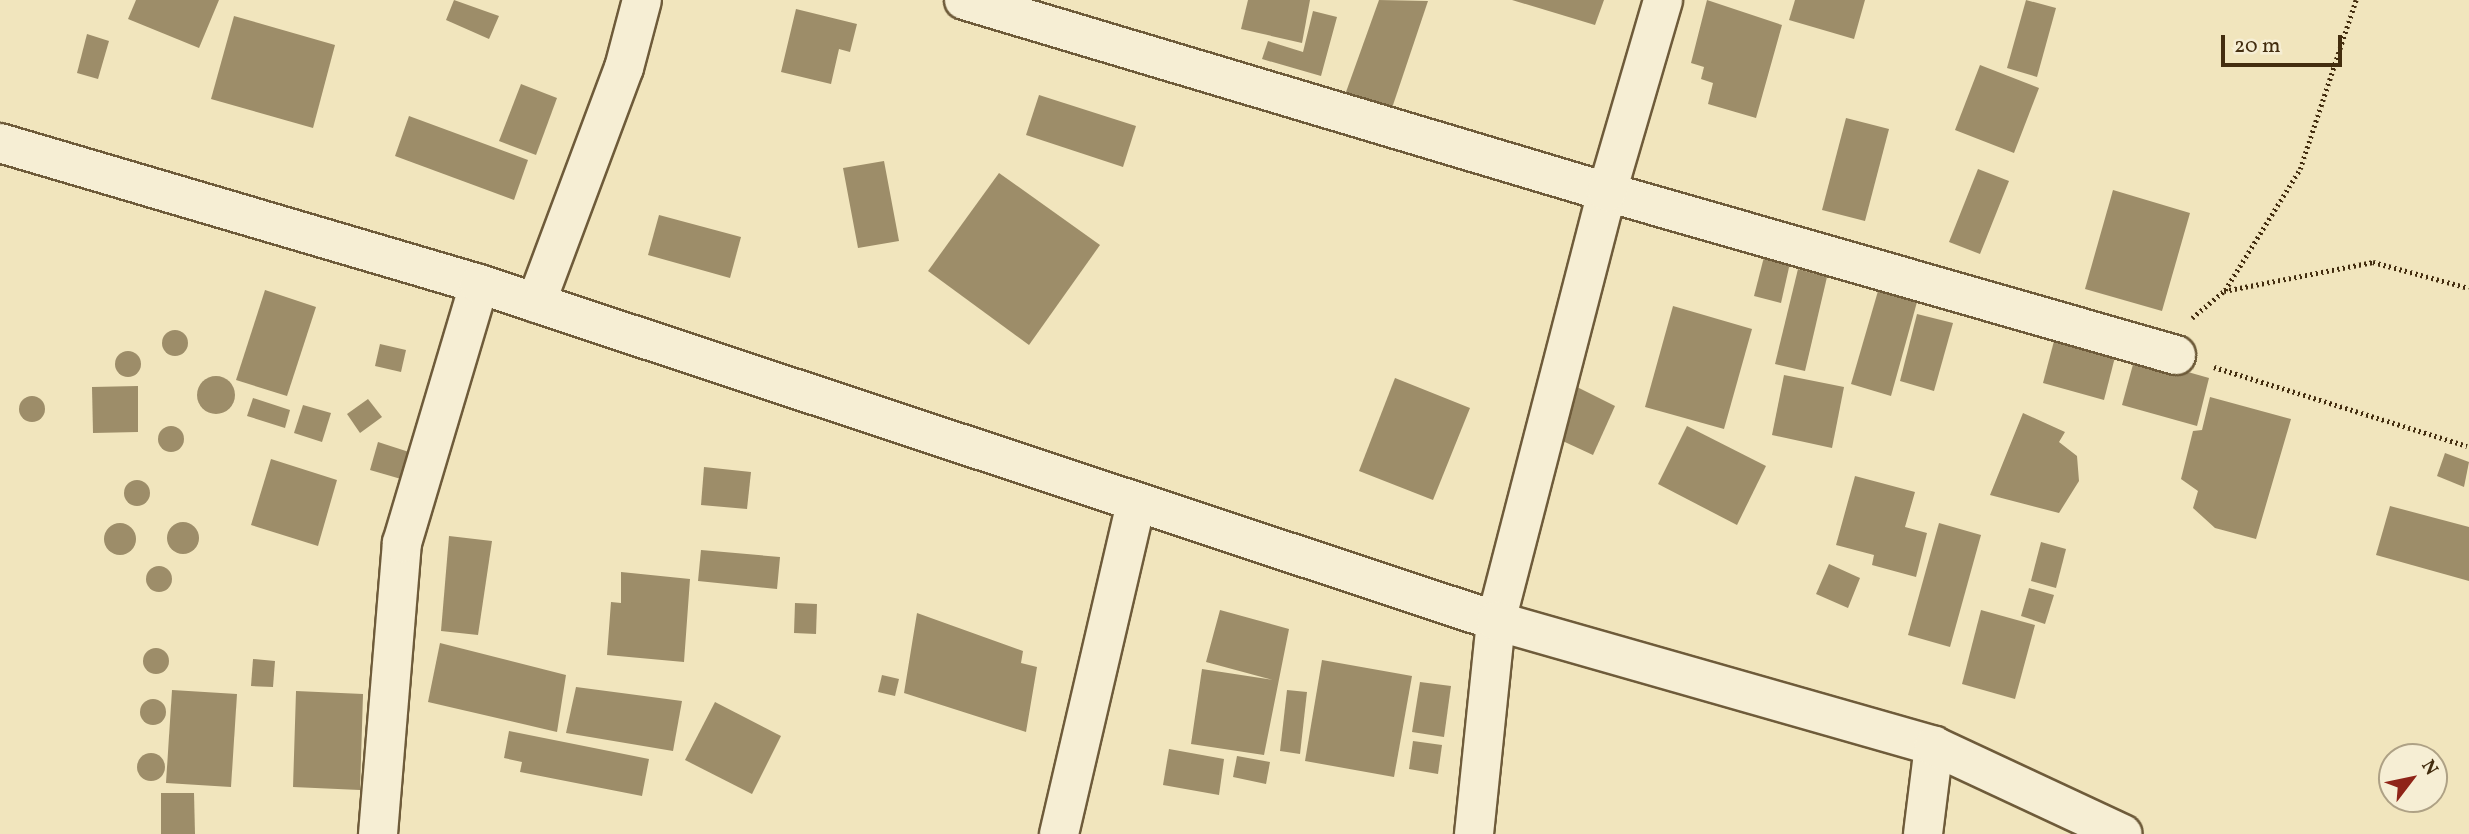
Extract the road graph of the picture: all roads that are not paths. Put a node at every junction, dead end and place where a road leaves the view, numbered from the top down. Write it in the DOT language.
graph roads {
  1 [pos="642,0"];
  2 [pos="964,0"];
  3 [pos="1663,0"];
  4 [pos="0,143"];
  5 [pos="1607,192"];
  6 [pos="480,284"];
  7 [pos="536,303"];
  8 [pos="2165,352"];
  9 [pos="1136,503"];
  10 [pos="1496,621"];
  11 [pos="1934,746"];
  12 [pos="377,834"];
  13 [pos="1059,834"];
  14 [pos="1474,834"];
  15 [pos="1923,834"];
  16 [pos="2123,834"];
  1 -- 7 [label="street"];
  2 -- 5 [label="street"];
  3 -- 5 [label="street"];
  4 -- 6 [label="street"];
  5 -- 8 [label="street"];
  5 -- 10 [label="street"];
  6 -- 7 [label="street"];
  6 -- 12 [label="street"];
  7 -- 9 [label="street"];
  9 -- 10 [label="street"];
  9 -- 13 [label="street"];
  10 -- 11 [label="street"];
  10 -- 14 [label="street"];
  11 -- 15 [label="street"];
  11 -- 16 [label="street"];
}
